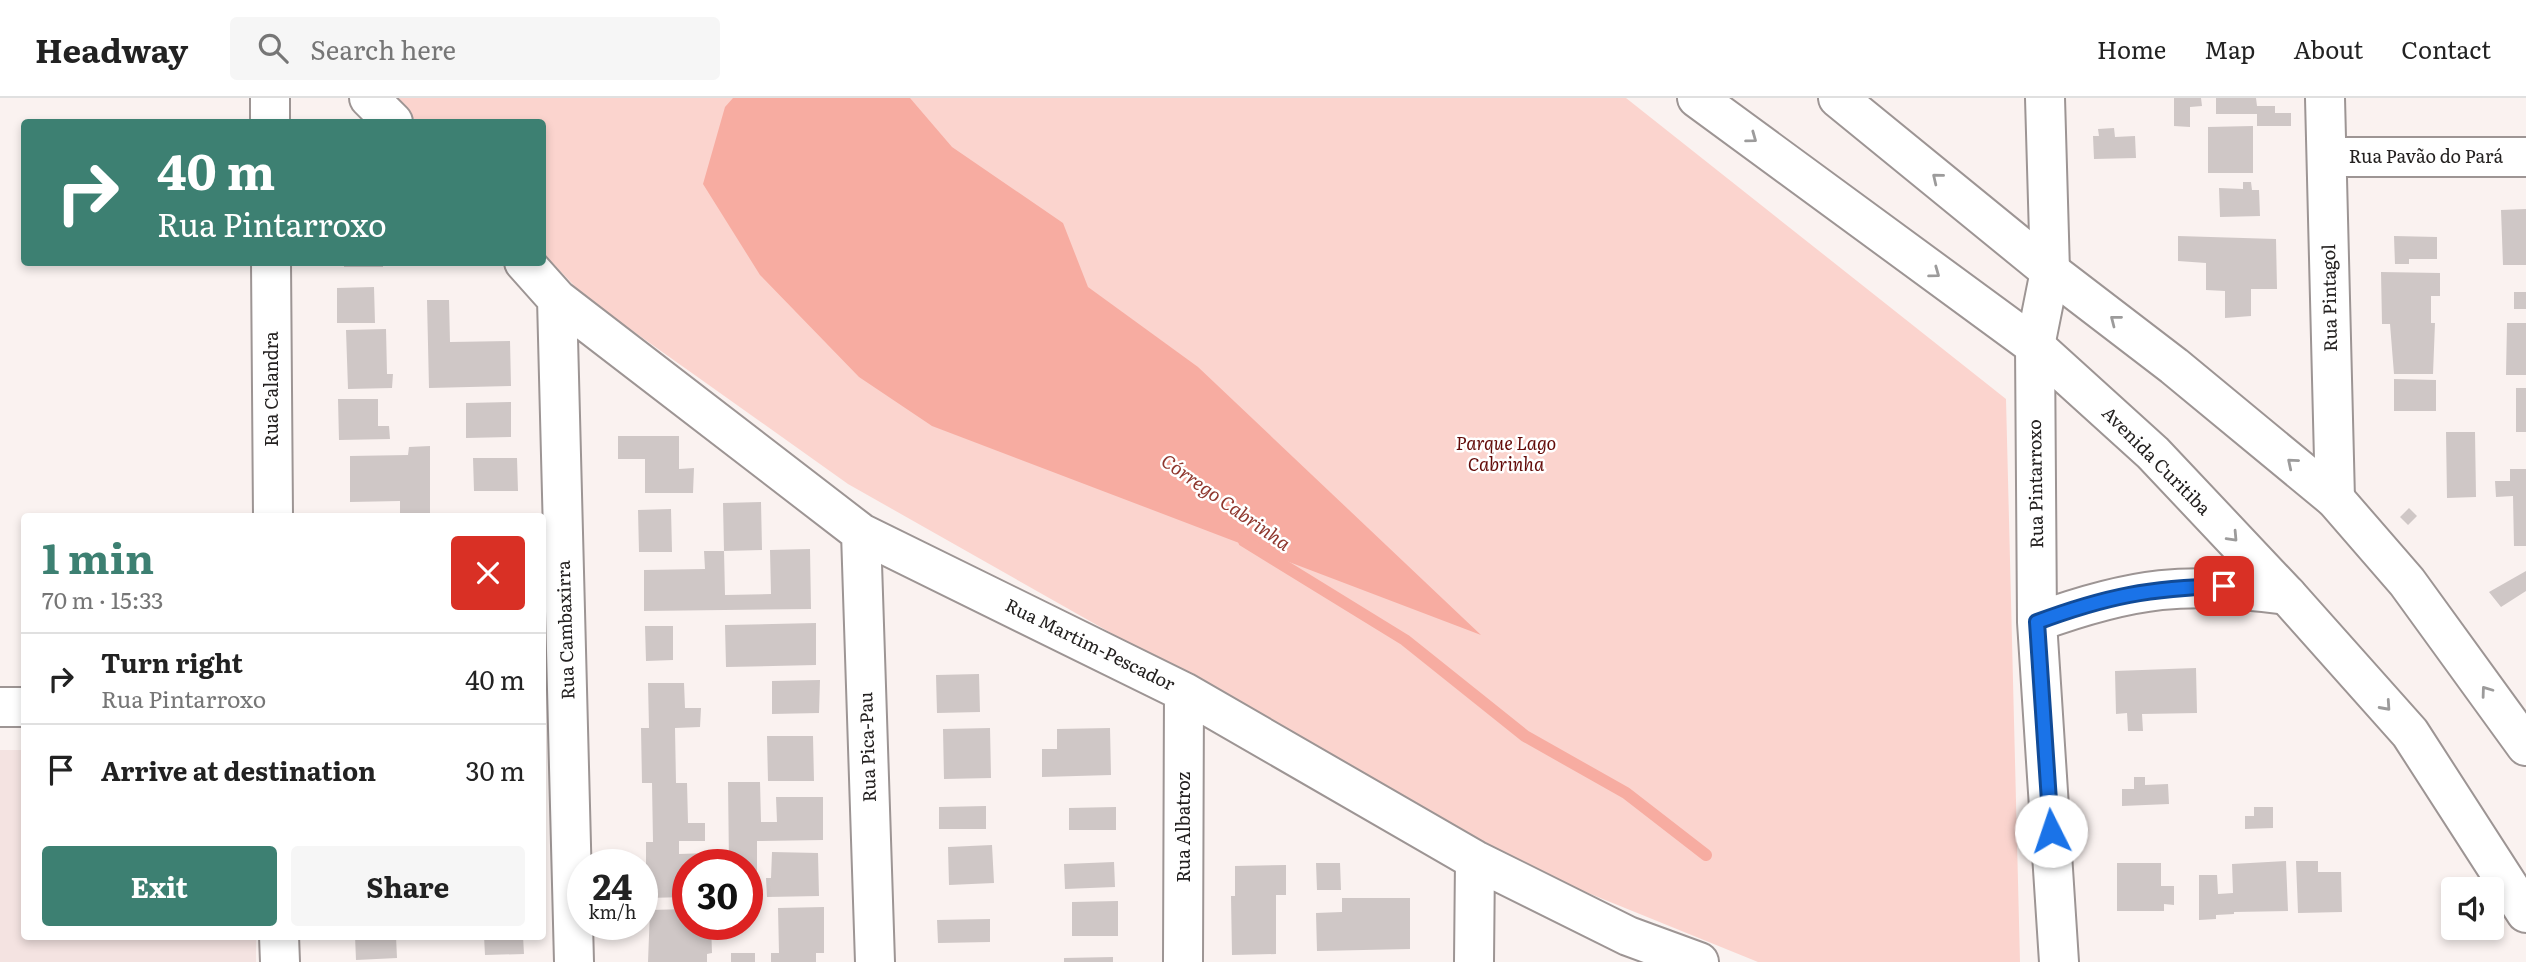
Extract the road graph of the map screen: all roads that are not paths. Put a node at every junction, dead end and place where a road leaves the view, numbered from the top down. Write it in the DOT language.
graph roads {
  1 [pos="270,98"];
  2 [pos="369,98"];
  3 [pos="1697,98"];
  4 [pos="1838,98"];
  5 [pos="2045,98"];
  6 [pos="2325,98"];
  7 [pos="270,119"];
  8 [pos="390,119"];
  9 [pos="2326,157"];
  10 [pos="2526,157"];
  11 [pos="271,266"];
  12 [pos="528,266"];
  13 [pos="2050,271"];
  14 [pos="557,299"];
  15 [pos="2035,346"];
  16 [pos="2335,499"];
  17 [pos="273,513"];
  18 [pos="861,533"];
  19 [pos="2287,595"];
  20 [pos="2037,622"];
  21 [pos="1184,692"];
  22 [pos="0,707"];
  23 [pos="21,707"];
  24 [pos="2526,746"];
  25 [pos="1475,860"];
  26 [pos="2526,913"];
  27 [pos="279,940"];
  28 [pos="280,962"];
  29 [pos="575,962"];
  30 [pos="875,962"];
  31 [pos="1183,962"];
  32 [pos="1474,962"];
  33 [pos="1699,962"];
  34 [pos="2059,962"];
  1 -- 7 [label="street"];
  2 -- 8 [label="street"];
  3 -- 15 [label="street, Avenida Curitiba, one-way"];
  13 -- 4 [label="street, one-way"];
  5 -- 13 [label="street"];
  6 -- 9 [label="street, Rua Pintagol"];
  9 -- 10 [label="street, Rua Pavão do Pará"];
  9 -- 16 [label="street, Rua Pintagol"];
  11 -- 17 [label="street, Rua Calandra"];
  12 -- 14 [label="street, Rua Martim-Pescador"];
  13 -- 15 [label="street, Rua Pintarroxo"];
  16 -- 13 [label="street, one-way"];
  14 -- 18 [label="street, Rua Martim-Pescador"];
  14 -- 29 [label="street, Rua Cambaxirra"];
  15 -- 19 [label="street, Avenida Curitiba, one-way"];
  15 -- 20 [label="street, Rua Pintarroxo"];
  24 -- 16 [label="street, one-way"];
  18 -- 21 [label="street, Rua Martim-Pescador"];
  18 -- 30 [label="street, Rua Pica-Pau"];
  19 -- 20 [label="street"];
  19 -- 26 [label="street, Avenida Curitiba, one-way"];
  20 -- 34 [label="street, Rua Pintarroxo"];
  21 -- 25 [label="street, Rua Martim-Pescador"];
  21 -- 31 [label="street, Rua Albatroz"];
  22 -- 23 [label="street"];
  25 -- 32 [label="street"];
  25 -- 33 [label="street, Rua Martim-Pescador"];
  27 -- 28 [label="street"];
}
